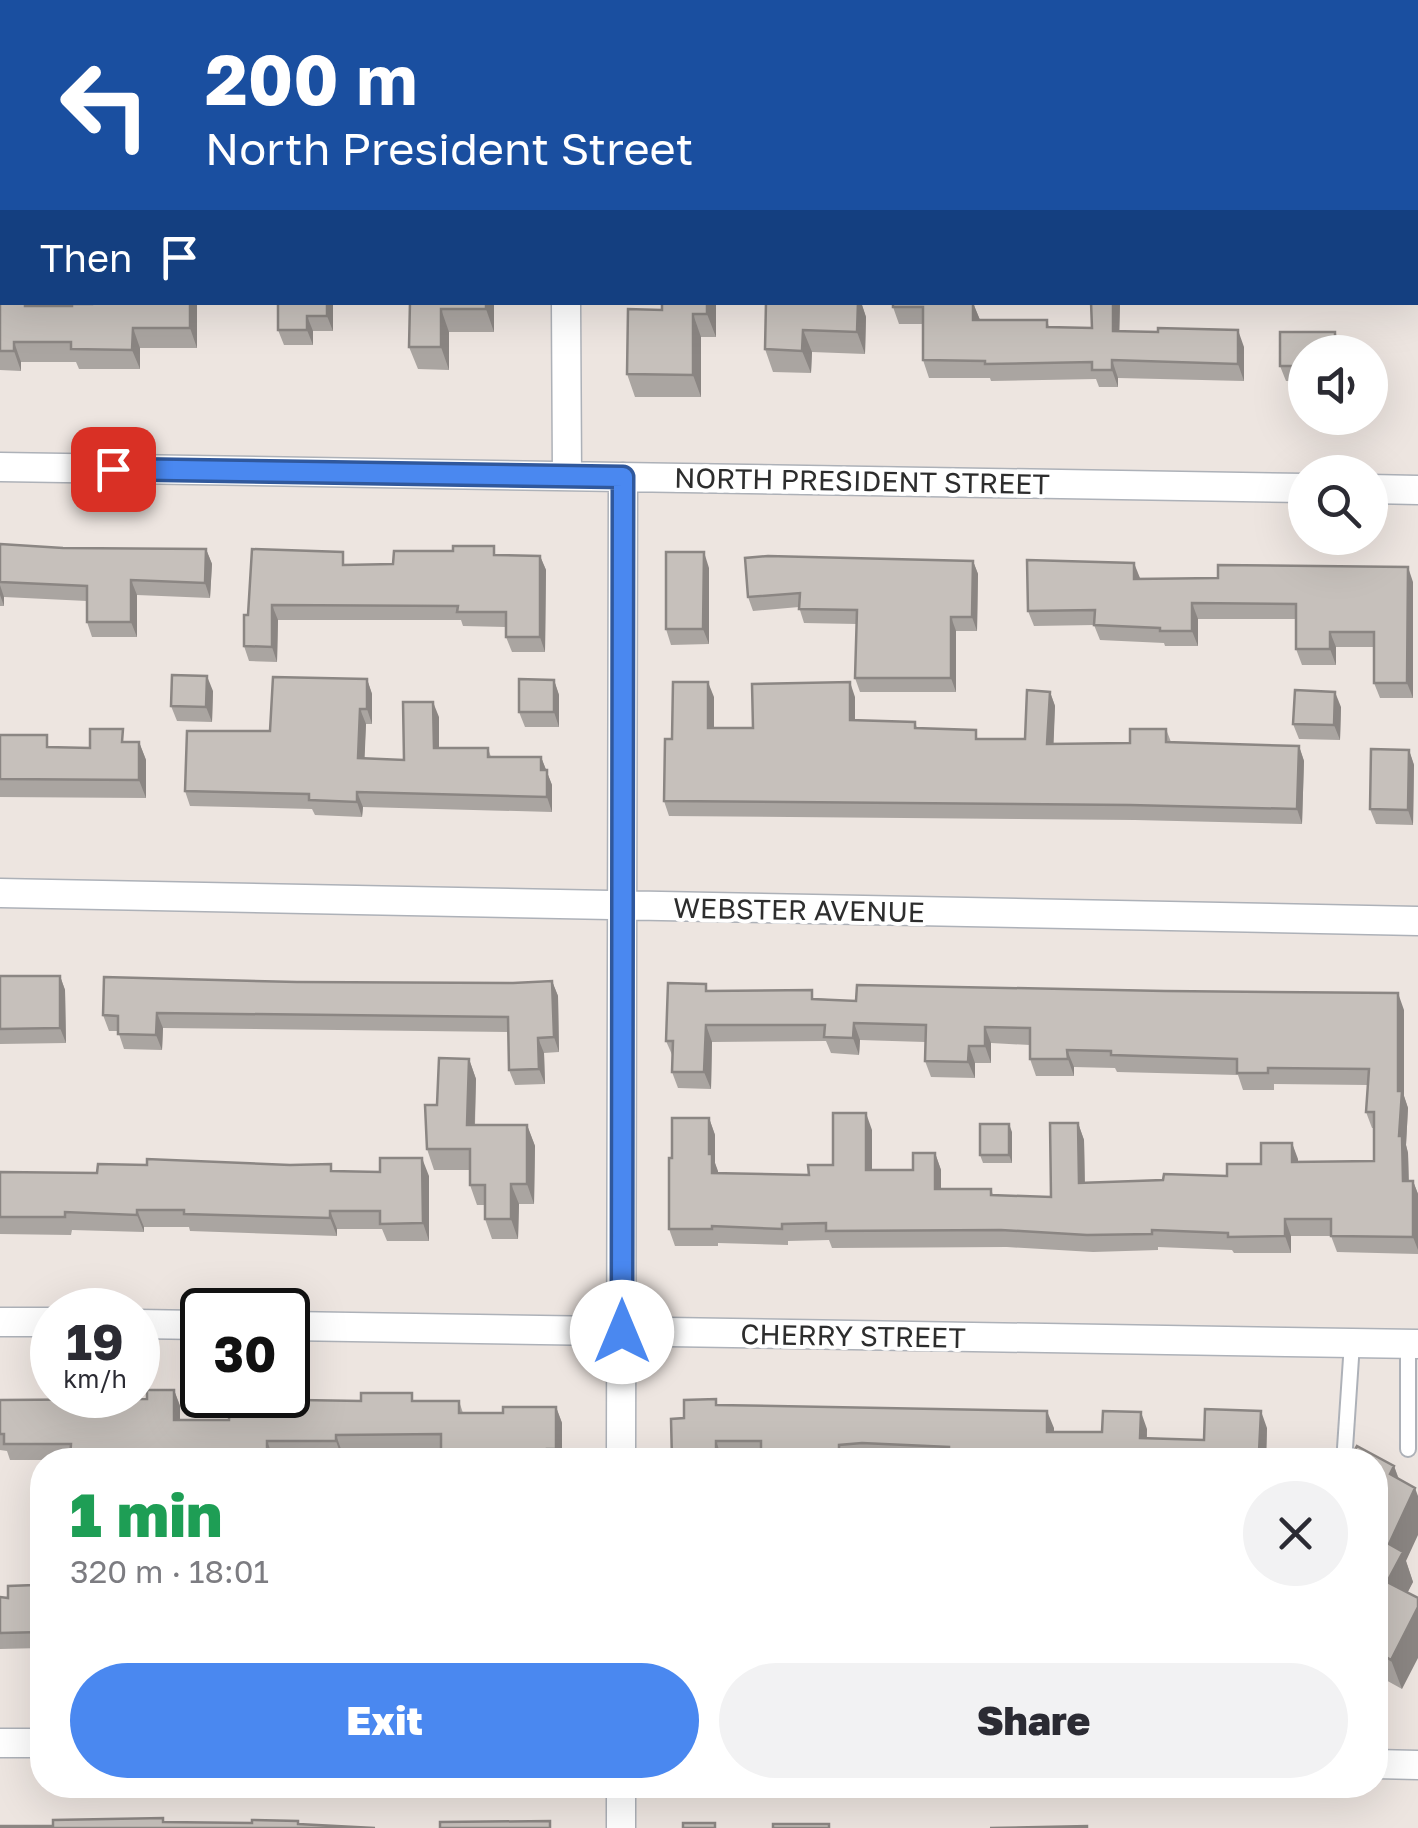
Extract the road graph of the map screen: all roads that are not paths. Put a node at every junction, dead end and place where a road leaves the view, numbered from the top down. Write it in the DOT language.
graph roads {
  1 [pos="566,305"];
  2 [pos="0,467"];
  3 [pos="567,476"];
  4 [pos="623,477"];
  5 [pos="1288,488"];
  6 [pos="1388,490"];
  7 [pos="1418,490"];
  8 [pos="0,893"];
  9 [pos="622,907"];
  10 [pos="1418,920"];
  11 [pos="0,1322"];
  12 [pos="30,1322"];
  13 [pos="310,1326"];
  14 [pos="622,1332"];
  15 [pos="1352,1343"];
  16 [pos="1413,1344"];
  17 [pos="621,1448"];
  18 [pos="1345,1448"];
  19 [pos="1408,1448"];
  20 [pos="0,1743"];
  21 [pos="30,1743"];
  22 [pos="1388,1764"];
  23 [pos="1418,1765"];
  24 [pos="621,1798"];
  25 [pos="621,1828"];
  1 -- 3 [label="street"];
  2 -- 3 [label="street, NORTH PRESIDENT STREET"];
  3 -- 4 [label="street, NORTH PRESIDENT STREET"];
  4 -- 5 [label="street, NORTH PRESIDENT STREET"];
  4 -- 9 [label="street"];
  6 -- 7 [label="street"];
  8 -- 9 [label="street, WEBSTER AVENUE"];
  9 -- 10 [label="street, WEBSTER AVENUE"];
  9 -- 14 [label="street"];
  11 -- 12 [label="street"];
  13 -- 14 [label="street, CHERRY STREET"];
  14 -- 15 [label="street, CHERRY STREET"];
  14 -- 17 [label="street"];
  15 -- 16 [label="street, CHERRY STREET"];
  15 -- 18 [label="lane"];
  16 -- 19 [label="lane"];
  20 -- 21 [label="street"];
  22 -- 23 [label="street"];
  24 -- 25 [label="street"];
}
